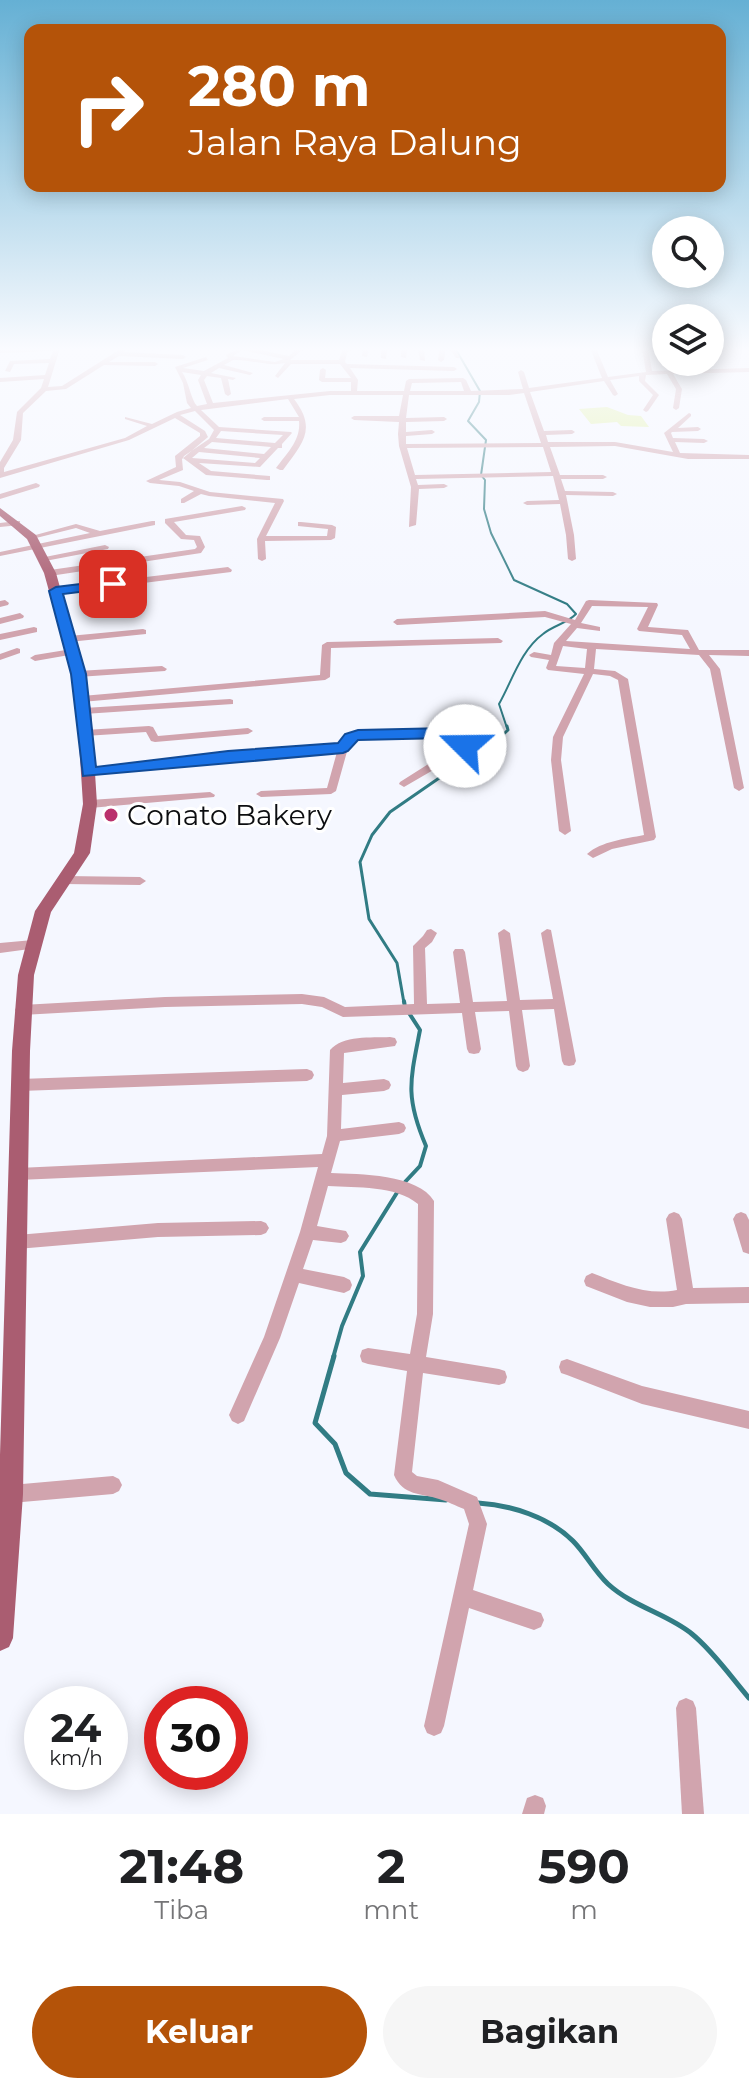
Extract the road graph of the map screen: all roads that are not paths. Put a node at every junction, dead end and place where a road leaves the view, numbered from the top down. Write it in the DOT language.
graph roads {
  1 [pos="18,433"];
  2 [pos="140,433"];
  3 [pos="203,433"];
  4 [pos="216,433"];
  5 [pos="283,433"];
  6 [pos="304,433"];
  7 [pos="422,433"];
  8 [pos="543,433"];
  9 [pos="553,433"];
  10 [pos="667,433"];
  11 [pos="401,434"];
  12 [pos="211,440"];
  13 [pos="671,440"];
  14 [pos="704,441"];
  15 [pos="280,445"];
  16 [pos="546,445"];
  17 [pos="403,446"];
  18 [pos="296,447"];
  19 [pos="127,448"];
  20 [pos="197,450"];
  21 [pos="709,450"];
  22 [pos="676,452"];
  23 [pos="69,456"];
  24 [pos="266,456"];
  25 [pos="749,457"];
  26 [pos="189,460"];
  27 [pos="280,468"];
  28 [pos="1,475"];
  29 [pos="254,477"];
  30 [pos="556,477"];
  31 [pos="267,478"];
  32 [pos="603,480"];
  33 [pos="414,482"];
  34 [pos="36,485"];
  35 [pos="444,486"];
  36 [pos="200,491"];
  37 [pos="613,494"];
  38 [pos="0,497"];
  39 [pos="250,497"];
  40 [pos="561,498"];
  41 [pos="184,501"];
  42 [pos="527,503"];
  43 [pos="242,508"];
  44 [pos="0,511"];
  45 [pos="17,523"];
  46 [pos="152,523"];
  47 [pos="301,524"];
  48 [pos="0,525"];
  49 [pos="412,525"];
  50 [pos="261,539"];
  51 [pos="35,541"];
  52 [pos="105,547"];
  53 [pos="0,554"];
  54 [pos="45,559"];
  55 [pos="262,559"];
  56 [pos="572,559"];
  57 [pos="228,570"];
  58 [pos="50,573"];
  59 [pos="56,591"];
  60 [pos="654,608"];
  61 [pos="669,609"];
  62 [pos="20,616"];
  63 [pos="0,621"];
  64 [pos="575,623"];
  65 [pos="597,629"];
  66 [pos="34,630"];
  67 [pos="143,632"];
  68 [pos="0,637"];
  69 [pos="498,641"];
  70 [pos="559,643"];
  71 [pos="400,644"];
  72 [pos="70,645"];
  73 [pos="592,647"];
  74 [pos="17,651"];
  75 [pos="699,652"];
  76 [pos="749,653"];
  77 [pos="534,655"];
  78 [pos="0,657"];
  79 [pos="35,658"];
  80 [pos="551,668"];
  81 [pos="162,669"];
  82 [pos="589,672"];
  83 [pos="78,674"];
  84 [pos="230,702"];
  85 [pos="83,705"];
  86 [pos="248,731"];
  87 [pos="85,733"];
  88 [pos="343,748"];
  89 [pos="89,773"];
  90 [pos="404,784"];
  91 [pos="739,788"];
  92 [pos="261,794"];
  93 [pos="210,795"];
  94 [pos="90,804"];
  95 [pos="565,831"];
  96 [pos="593,854"];
  97 [pos="64,880"];
  98 [pos="140,881"];
  99 [pos="431,933"];
  100 [pos="504,933"];
  101 [pos="547,933"];
  102 [pos="33,945"];
  103 [pos="0,948"];
  104 [pos="459,952"];
  105 [pos="514,1004"];
  106 [pos="560,1004"];
  107 [pos="466,1005"];
  108 [pos="419,1007"];
  109 [pos="22,1010"];
  110 [pos="390,1042"];
  111 [pos="474,1049"];
  112 [pos="569,1061"];
  113 [pos="523,1066"];
  114 [pos="307,1075"];
  115 [pos="20,1085"];
  116 [pos="384,1085"];
  117 [pos="335,1090"];
  118 [pos="399,1128"];
  119 [pos="334,1136"];
  120 [pos="327,1160"];
  121 [pos="18,1174"];
  122 [pos="321,1179"];
  123 [pos="674,1219"];
  124 [pos="741,1219"];
  125 [pos="261,1228"];
  126 [pos="308,1232"];
  127 [pos="341,1236"];
  128 [pos="17,1242"];
  129 [pos="749,1247"];
  130 [pos="295,1275"];
  131 [pos="592,1281"];
  132 [pos="344,1285"];
  133 [pos="749,1295"];
  134 [pos="686,1296"];
  135 [pos="368,1356"];
  136 [pos="416,1365"];
  137 [pos="567,1367"];
  138 [pos="499,1377"];
  139 [pos="7,1400"];
  140 [pos="238,1415"];
  141 [pos="749,1420"];
  142 [pos="113,1485"];
  143 [pos="11,1494"];
  144 [pos="464,1597"];
  145 [pos="534,1620"];
  146 [pos="0,1638"];
  147 [pos="686,1708"];
  148 [pos="434,1726"];
  149 [pos="693,1814"];
  1 -- 28 [label="street"];
  2 -- 23 [label="street"];
  3 -- 36 [label="street"];
  4 -- 12 [label="street"];
  5 -- 15 [label="street"];
  6 -- 18 [label="street"];
  7 -- 11 [label="street"];
  8 -- 9 [label="street"];
  8 -- 16 [label="street"];
  10 -- 13 [label="street"];
  11 -- 17 [label="street"];
  12 -- 15 [label="street"];
  12 -- 20 [label="street"];
  13 -- 14 [label="street"];
  13 -- 22 [label="street"];
  15 -- 18 [label="street"];
  15 -- 24 [label="street"];
  16 -- 17 [label="street"];
  16 -- 22 [label="street"];
  16 -- 30 [label="street"];
  17 -- 33 [label="street"];
  18 -- 27 [label="street"];
  19 -- 23 [label="street"];
  20 -- 24 [label="street"];
  20 -- 26 [label="street"];
  21 -- 22 [label="street"];
  22 -- 25 [label="street"];
  23 -- 28 [label="street"];
  24 -- 26 [label="street"];
  26 -- 29 [label="street"];
  29 -- 31 [label="street"];
  29 -- 39 [label="street"];
  30 -- 32 [label="street"];
  30 -- 33 [label="street"];
  30 -- 40 [label="street"];
  33 -- 35 [label="street"];
  33 -- 49 [label="street"];
  34 -- 38 [label="street"];
  36 -- 39 [label="street"];
  36 -- 41 [label="street"];
  37 -- 40 [label="street"];
  39 -- 50 [label="street"];
  40 -- 42 [label="street"];
  40 -- 56 [label="street"];
  43 -- 58 [label="street"];
  44 -- 45 [label="main road"];
  45 -- 48 [label="street"];
  45 -- 51 [label="main road"];
  46 -- 51 [label="street"];
  47 -- 50 [label="street"];
  50 -- 55 [label="street"];
  51 -- 53 [label="street"];
  51 -- 54 [label="main road"];
  52 -- 54 [label="street"];
  54 -- 58 [label="main road"];
  57 -- 59 [label="street"];
  58 -- 59 [label="main road"];
  59 -- 72 [label="main road"];
  60 -- 61 [label="street"];
  60 -- 64 [label="street"];
  60 -- 75 [label="street"];
  62 -- 63 [label="street"];
  64 -- 65 [label="street"];
  64 -- 70 [label="street"];
  64 -- 71 [label="street"];
  66 -- 68 [label="street"];
  67 -- 72 [label="street"];
  69 -- 71 [label="street"];
  70 -- 73 [label="street"];
  70 -- 80 [label="street"];
  71 -- 85 [label="street"];
  72 -- 79 [label="street"];
  72 -- 83 [label="main road"];
  73 -- 75 [label="street"];
  73 -- 82 [label="street"];
  74 -- 78 [label="street"];
  75 -- 76 [label="street"];
  75 -- 91 [label="street"];
  77 -- 80 [label="street"];
  80 -- 82 [label="street"];
  81 -- 83 [label="street"];
  82 -- 95 [label="street"];
  82 -- 96 [label="street"];
  83 -- 85 [label="main road"];
  84 -- 85 [label="street"];
  85 -- 87 [label="main road"];
  86 -- 87 [label="street"];
  87 -- 89 [label="main road"];
  88 -- 89 [label="street"];
  88 -- 90 [label="street"];
  88 -- 92 [label="street"];
  89 -- 94 [label="main road"];
  93 -- 94 [label="street"];
  94 -- 97 [label="main road"];
  97 -- 98 [label="street"];
  97 -- 102 [label="main road"];
  99 -- 108 [label="street"];
  100 -- 105 [label="street"];
  101 -- 106 [label="street"];
  102 -- 103 [label="street"];
  102 -- 109 [label="main road"];
  104 -- 107 [label="street"];
  105 -- 106 [label="street"];
  105 -- 107 [label="street"];
  105 -- 113 [label="street"];
  106 -- 112 [label="street"];
  107 -- 108 [label="street"];
  107 -- 111 [label="street"];
  108 -- 109 [label="street"];
  109 -- 115 [label="main road"];
  110 -- 117 [label="street"];
  114 -- 115 [label="street"];
  115 -- 121 [label="main road"];
  116 -- 117 [label="street"];
  117 -- 119 [label="street"];
  118 -- 119 [label="street"];
  119 -- 120 [label="street"];
  120 -- 121 [label="street"];
  120 -- 122 [label="street"];
  121 -- 128 [label="main road"];
  122 -- 126 [label="street"];
  122 -- 136 [label="street"];
  123 -- 134 [label="street"];
  124 -- 129 [label="street"];
  125 -- 128 [label="street"];
  126 -- 127 [label="street"];
  126 -- 130 [label="street"];
  128 -- 139 [label="main road"];
  130 -- 132 [label="street"];
  130 -- 140 [label="street"];
  131 -- 134 [label="street"];
  133 -- 134 [label="street"];
  135 -- 136 [label="street"];
  136 -- 138 [label="street"];
  136 -- 144 [label="street"];
  137 -- 141 [label="street"];
  139 -- 143 [label="main road"];
  142 -- 143 [label="street"];
  143 -- 146 [label="main road"];
  144 -- 145 [label="street"];
  144 -- 148 [label="street"];
  147 -- 149 [label="street"];
}
